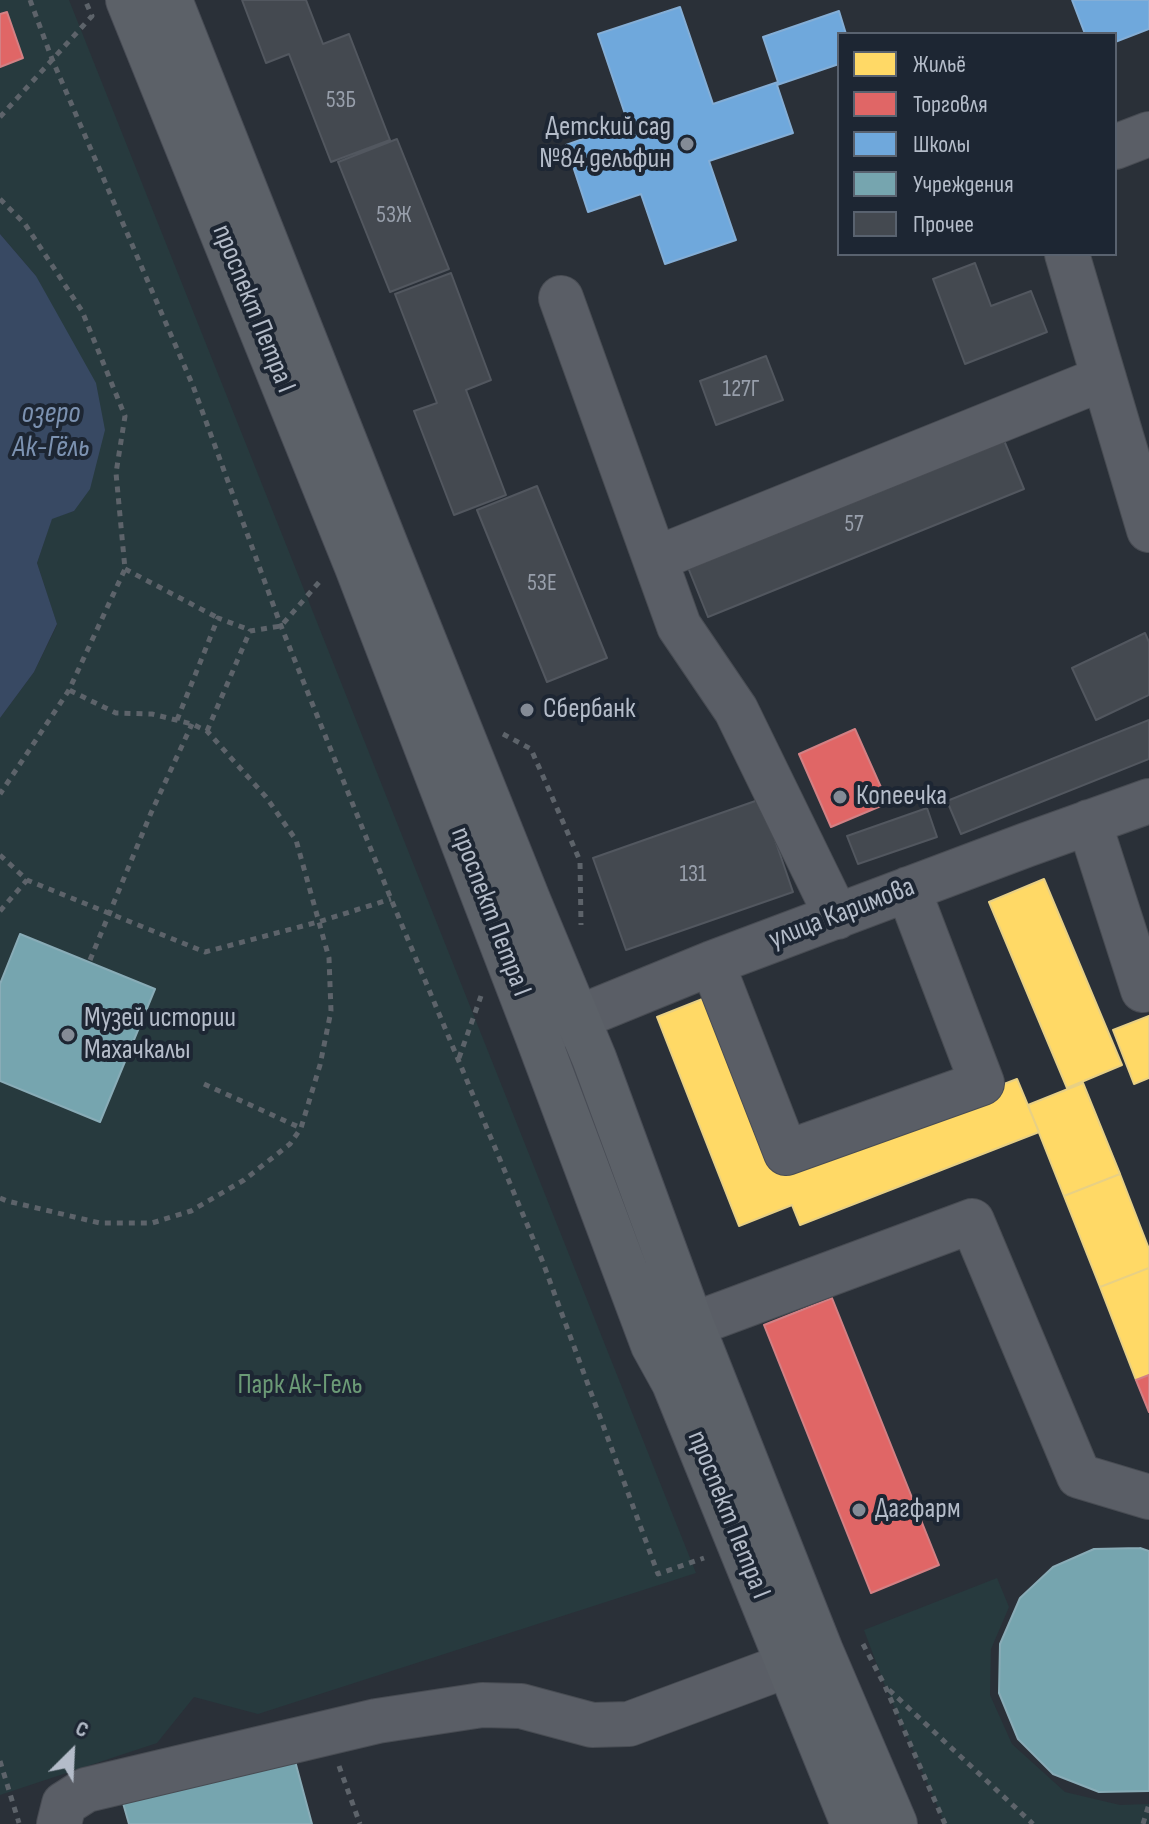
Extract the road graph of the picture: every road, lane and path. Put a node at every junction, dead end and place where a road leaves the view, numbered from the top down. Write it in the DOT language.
graph roads {
  1 [pos="30,0"];
  2 [pos="85,0"];
  3 [pos="128,0"];
  4 [pos="170,0"];
  5 [pos="52,59"];
  6 [pos="0,117"];
  7 [pos="1149,134"];
  8 [pos="1117,146"];
  9 [pos="0,199"];
  10 [pos="1068,256"];
  11 [pos="561,298"];
  12 [pos="1104,378"];
  13 [pos="1149,530"];
  14 [pos="655,559"];
  15 [pos="357,567"];
  16 [pos="125,569"];
  17 [pos="218,618"];
  18 [pos="281,626"];
  19 [pos="250,631"];
  20 [pos="69,690"];
  21 [pos="177,720"];
  22 [pos="192,724"];
  23 [pos="207,731"];
  24 [pos="0,794"];
  25 [pos="1149,801"];
  26 [pos="1089,822"];
  27 [pos="0,855"];
  28 [pos="27,880"];
  29 [pos="908,889"];
  30 [pos="391,899"];
  31 [pos="0,911"];
  32 [pos="110,914"];
  33 [pos="837,917"];
  34 [pos="318,922"];
  35 [pos="90,960"];
  36 [pos="712,963"];
  37 [pos="1149,988"];
  38 [pos="578,1018"];
  39 [pos="537,1035"];
  40 [pos="204,1084"];
  41 [pos="301,1128"];
  42 [pos="0,1198"];
  43 [pos="692,1325"];
  44 [pos="1149,1497"];
  45 [pos="715,1554"];
  46 [pos="788,1665"];
  47 [pos="0,1761"];
  48 [pos="1149,1804"];
  49 [pos="19,1824"];
  50 [pos="59,1824"];
  51 [pos="853,1824"];
  52 [pos="895,1824"];
  53 [pos="945,1824"];
  54 [pos="1033,1824"];
  55 [pos="1143,1824"];
  1 -- 5 [label="path"];
  2 -- 5 [label="path"];
  3 -- 15 [label="main road, проспект Петра I"];
  4 -- 38 [label="main road, проспект Петра I"];
  5 -- 6 [label="path"];
  5 -- 18 [label="path"];
  7 -- 8 [label="street"];
  9 -- 16 [label="path"];
  10 -- 12 [label="street"];
  11 -- 14 [label="street"];
  12 -- 13 [label="street"];
  12 -- 14 [label="street"];
  14 -- 33 [label="street"];
  15 -- 18 [label="path"];
  15 -- 39 [label="main road, проспект Петра I"];
  16 -- 17 [label="path"];
  16 -- 20 [label="path"];
  17 -- 19 [label="path"];
  17 -- 21 [label="path"];
  18 -- 19 [label="path"];
  18 -- 30 [label="path"];
  19 -- 23 [label="path"];
  20 -- 21 [label="path"];
  20 -- 24 [label="path"];
  21 -- 22 [label="path"];
  22 -- 23 [label="path"];
  22 -- 32 [label="path"];
  23 -- 34 [label="path"];
  25 -- 26 [label="street, улица Каримова"];
  26 -- 29 [label="street, улица Каримова"];
  26 -- 37 [label="street"];
  27 -- 28 [label="path"];
  28 -- 31 [label="path"];
  28 -- 32 [label="path"];
  29 -- 33 [label="street, улица Каримова"];
  29 -- 36 [label="street"];
  30 -- 34 [label="path"];
  30 -- 45 [label="path"];
  32 -- 34 [label="path"];
  32 -- 35 [label="path"];
  33 -- 36 [label="street, улица Каримова"];
  34 -- 41 [label="path"];
  36 -- 38 [label="street, улица Каримова"];
  38 -- 39 [label="street, улица Каримова"];
  38 -- 43 [label="main road, проспект Петра I"];
  39 -- 46 [label="main road, проспект Петра I"];
  40 -- 41 [label="path"];
  41 -- 42 [label="path"];
  43 -- 44 [label="street"];
  43 -- 52 [label="main road, проспект Петра I"];
  46 -- 50 [label="street"];
  46 -- 51 [label="main road, проспект Петра I"];
  47 -- 49 [label="path"];
  48 -- 55 [label="path"];
  53 -- 54 [label="path"];
}
